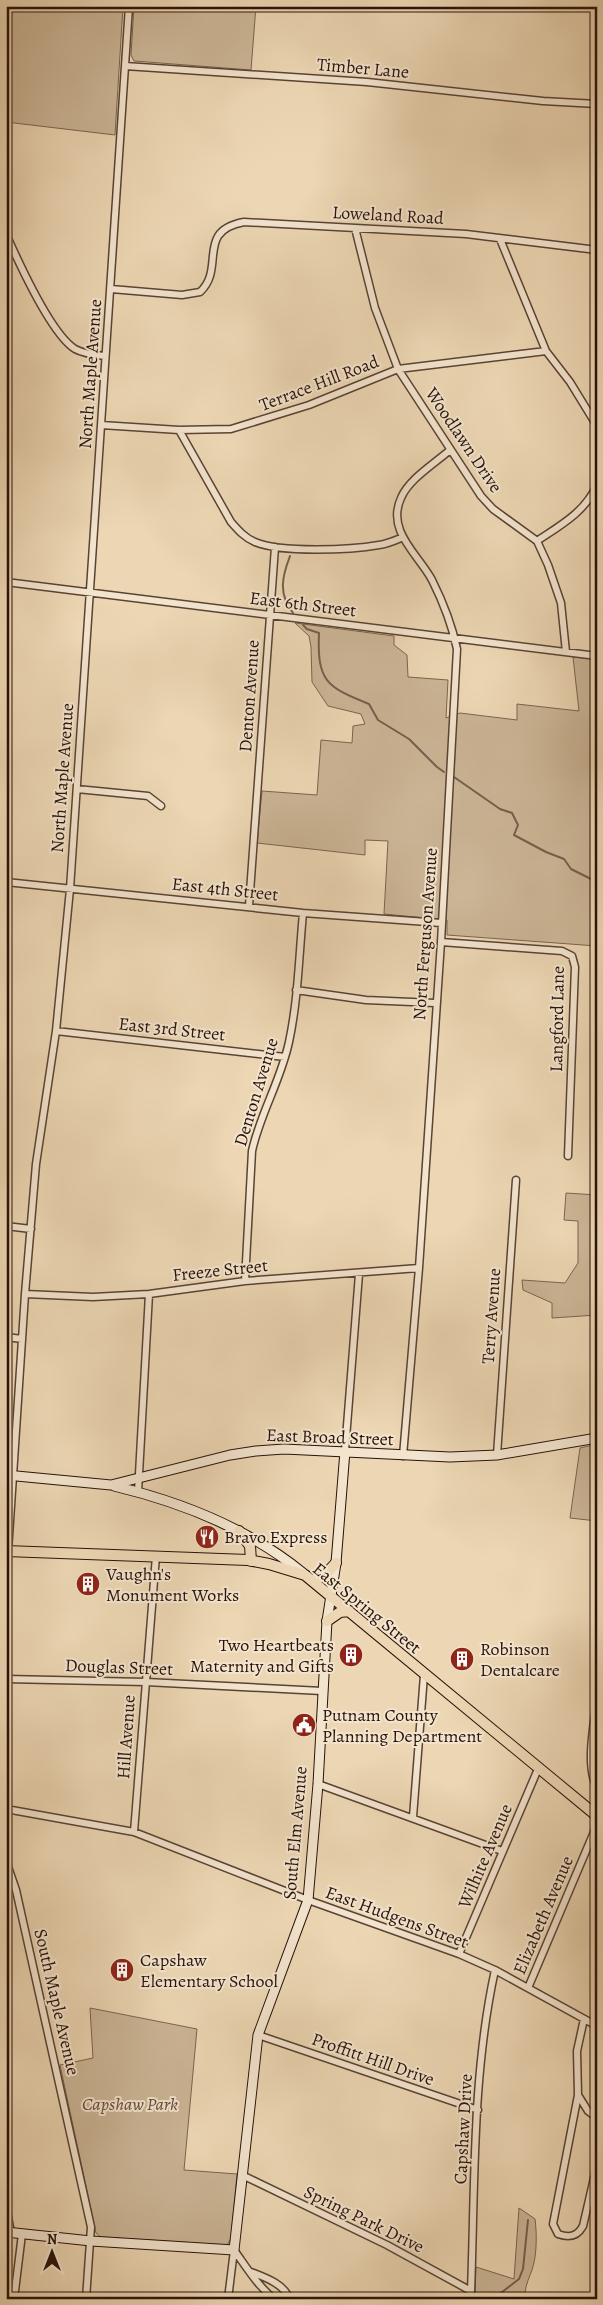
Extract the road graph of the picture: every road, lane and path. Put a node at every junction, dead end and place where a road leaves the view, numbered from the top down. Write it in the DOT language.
graph roads {
  1 [pos="129,6"];
  2 [pos="125,66"];
  3 [pos="597,104"];
  4 [pos="355,228"];
  5 [pos="6,234"];
  6 [pos="500,240"];
  7 [pos="597,250"];
  8 [pos="111,289"];
  9 [pos="546,350"];
  10 [pos="105,356"];
  11 [pos="398,369"];
  12 [pos="101,425"];
  13 [pos="597,426"];
  14 [pos="179,430"];
  15 [pos="450,450"];
  16 [pos="597,485"];
  17 [pos="402,538"];
  18 [pos="537,541"];
  19 [pos="275,547"];
  20 [pos="6,582"];
  21 [pos="90,592"];
  22 [pos="270,615"];
  23 [pos="455,640"];
  24 [pos="566,652"];
  25 [pos="597,656"];
  26 [pos="77,789"];
  27 [pos="161,806"];
  28 [pos="6,882"];
  29 [pos="70,889"];
  30 [pos="249,906"];
  31 [pos="303,913"];
  32 [pos="441,923"];
  33 [pos="440,942"];
  34 [pos="296,990"];
  35 [pos="435,1003"];
  36 [pos="56,1031"];
  37 [pos="285,1057"];
  38 [pos="568,1156"];
  39 [pos="516,1180"];
  40 [pos="6,1226"];
  41 [pos="31,1228"];
  42 [pos="419,1268"];
  43 [pos="358,1274"];
  44 [pos="245,1281"];
  45 [pos="25,1294"];
  46 [pos="149,1294"];
  47 [pos="6,1337"];
  48 [pos="22,1338"];
  49 [pos="597,1438"];
  50 [pos="345,1451"];
  51 [pos="497,1455"];
  52 [pos="403,1456"];
  53 [pos="9,1476"];
  54 [pos="139,1478"];
  55 [pos="111,1486"];
  56 [pos="138,1492"];
  57 [pos="239,1531"];
  58 [pos="7,1551"];
  59 [pos="156,1556"];
  60 [pos="251,1561"];
  61 [pos="336,1563"];
  62 [pos="308,1577"];
  63 [pos="6,1582"];
  64 [pos="330,1596"];
  65 [pos="349,1611"];
  66 [pos="327,1621"];
  67 [pos="424,1675"];
  68 [pos="6,1679"];
  69 [pos="146,1682"];
  70 [pos="322,1691"];
  71 [pos="597,1699"];
  72 [pos="538,1768"];
  73 [pos="318,1784"];
  74 [pos="597,1788"];
  75 [pos="6,1809"];
  76 [pos="597,1816"];
  77 [pos="413,1817"];
  78 [pos="597,1825"];
  79 [pos="134,1832"];
  80 [pos="502,1851"];
  81 [pos="6,1861"];
  82 [pos="308,1900"];
  83 [pos="459,1954"];
  84 [pos="495,1970"];
  85 [pos="528,1988"];
  86 [pos="584,2019"];
  87 [pos="597,2026"];
  88 [pos="258,2035"];
  89 [pos="578,2095"];
  90 [pos="478,2110"];
  91 [pos="597,2118"];
  92 [pos="597,2165"];
  93 [pos="242,2176"];
  94 [pos="6,2205"];
  95 [pos="8,2232"];
  96 [pos="22,2234"];
  97 [pos="91,2241"];
  98 [pos="234,2250"];
  99 [pos="251,2272"];
  100 [pos="471,2291"];
  101 [pos="14,2299"];
  102 [pos="86,2299"];
  103 [pos="228,2299"];
  104 [pos="274,2299"];
  105 [pos="289,2299"];
  1 -- 2 [label="street, North Maple Avenue"];
  2 -- 3 [label="street, Timber Lane"];
  2 -- 8 [label="street, North Maple Avenue"];
  4 -- 6 [label="street, Loweland Road"];
  4 -- 8 [label="street, Loweland Road"];
  4 -- 11 [label="street, Woodlawn Drive"];
  5 -- 10 [label="street"];
  6 -- 7 [label="street, Loweland Road"];
  6 -- 9 [label="street"];
  8 -- 10 [label="street, North Maple Avenue"];
  9 -- 11 [label="street, Terrace Hill Road"];
  9 -- 13 [label="street"];
  10 -- 12 [label="street, North Maple Avenue"];
  11 -- 14 [label="street, Terrace Hill Road"];
  11 -- 15 [label="street, Woodlawn Drive"];
  12 -- 14 [label="street, Terrace Hill Road"];
  12 -- 21 [label="street, North Maple Avenue"];
  14 -- 19 [label="street"];
  15 -- 17 [label="street, North Ferguson Avenue"];
  15 -- 18 [label="street, Woodlawn Drive"];
  16 -- 18 [label="street"];
  17 -- 19 [label="street"];
  17 -- 23 [label="street, North Ferguson Avenue"];
  18 -- 24 [label="street"];
  19 -- 22 [label="street, Denton Avenue"];
  20 -- 21 [label="street, East 6th Street"];
  21 -- 22 [label="street, East 6th Street"];
  21 -- 26 [label="street, North Maple Avenue"];
  22 -- 23 [label="street, East 6th Street"];
  22 -- 30 [label="street, Denton Avenue"];
  23 -- 24 [label="street, East 6th Street"];
  23 -- 32 [label="street, North Ferguson Avenue"];
  24 -- 25 [label="street, East 6th Street"];
  26 -- 27 [label="street"];
  26 -- 29 [label="street, North Maple Avenue"];
  28 -- 29 [label="street, East 4th Street"];
  29 -- 30 [label="street, East 4th Street"];
  29 -- 36 [label="street, North Maple Avenue"];
  30 -- 31 [label="street, East 4th Street"];
  31 -- 32 [label="street, East 4th Street"];
  31 -- 34 [label="street, Denton Avenue"];
  32 -- 33 [label="street, North Ferguson Avenue"];
  33 -- 35 [label="street, North Ferguson Avenue"];
  33 -- 38 [label="street, Langford Lane"];
  34 -- 35 [label="street"];
  34 -- 37 [label="street, Denton Avenue"];
  35 -- 42 [label="street, North Ferguson Avenue"];
  36 -- 37 [label="street, East 3rd Street"];
  36 -- 41 [label="street, North Maple Avenue"];
  37 -- 44 [label="street, Denton Avenue"];
  39 -- 51 [label="street, Terry Avenue"];
  40 -- 41 [label="street"];
  41 -- 45 [label="street, North Maple Avenue"];
  42 -- 43 [label="street, Freeze Street"];
  42 -- 52 [label="street, North Ferguson Avenue"];
  43 -- 44 [label="street, Freeze Street"];
  43 -- 50 [label="street"];
  44 -- 46 [label="street, Freeze Street"];
  45 -- 46 [label="street, Freeze Street"];
  45 -- 48 [label="street, North Maple Avenue"];
  46 -- 54 [label="street"];
  47 -- 48 [label="street"];
  48 -- 53 [label="street, North Maple Avenue"];
  49 -- 51 [label="street, East Broad Street"];
  50 -- 52 [label="street, East Broad Street"];
  50 -- 54 [label="street, East Broad Street"];
  50 -- 61 [label="street, South Elm Avenue"];
  51 -- 52 [label="street, East Broad Street"];
  53 -- 55 [label="street, East Broad Street"];
  53 -- 58 [label="street, North Maple Avenue"];
  54 -- 55 [label="street, East Broad Street"];
  54 -- 56 [label="street"];
  55 -- 56 [label="street"];
  56 -- 57 [label="street"];
  57 -- 60 [label="main road"];
  57 -- 62 [label="street"];
  58 -- 59 [label="main road, East Spring Street"];
  58 -- 63 [label="street"];
  59 -- 60 [label="main road, East Spring Street"];
  59 -- 69 [label="street, Hill Avenue"];
  60 -- 62 [label="main road, East Spring Street"];
  61 -- 62 [label="main road"];
  61 -- 64 [label="street, South Elm Avenue"];
  62 -- 64 [label="main road, East Spring Street"];
  64 -- 65 [label="main road, East Spring Street"];
  64 -- 66 [label="street, South Elm Avenue"];
  65 -- 66 [label="main road"];
  65 -- 67 [label="main road, East Spring Street"];
  66 -- 70 [label="street, South Elm Avenue"];
  67 -- 72 [label="main road, East Spring Street"];
  67 -- 77 [label="street"];
  68 -- 69 [label="street, Douglas Street"];
  69 -- 70 [label="street, Douglas Street"];
  69 -- 79 [label="street, Hill Avenue"];
  70 -- 73 [label="street, South Elm Avenue"];
  71 -- 74 [label="street"];
  72 -- 76 [label="main road, East Spring Street"];
  72 -- 80 [label="street, Wilhite Avenue"];
  73 -- 77 [label="street"];
  73 -- 82 [label="street, South Elm Avenue"];
  75 -- 79 [label="street, East Hudgens Street"];
  77 -- 80 [label="street"];
  78 -- 85 [label="street, Elizabeth Avenue"];
  79 -- 82 [label="street, East Hudgens Street"];
  80 -- 83 [label="street, Wilhite Avenue"];
  81 -- 97 [label="street, South Maple Avenue"];
  82 -- 83 [label="street, East Hudgens Street"];
  82 -- 88 [label="street, South Elm Avenue"];
  83 -- 84 [label="street, East Hudgens Street"];
  84 -- 85 [label="street, East Hudgens Street"];
  84 -- 90 [label="street, Capshaw Drive"];
  85 -- 86 [label="street, East Hudgens Street"];
  86 -- 87 [label="street, East Hudgens Street"];
  86 -- 89 [label="street"];
  88 -- 90 [label="street, Proffitt Hill Drive"];
  88 -- 93 [label="street, South Elm Avenue"];
  89 -- 91 [label="street"];
  89 -- 92 [label="street"];
  90 -- 100 [label="street, Capshaw Drive"];
  93 -- 98 [label="street, South Elm Avenue"];
  93 -- 100 [label="street, Spring Park Drive"];
  94 -- 95 [label="street"];
  95 -- 96 [label="street"];
  96 -- 97 [label="street"];
  96 -- 101 [label="street"];
  97 -- 98 [label="street"];
  97 -- 102 [label="street, South Maple Avenue"];
  98 -- 99 [label="street"];
  98 -- 103 [label="street, South Elm Avenue"];
  99 -- 104 [label="street"];
  99 -- 105 [label="street"];
}
